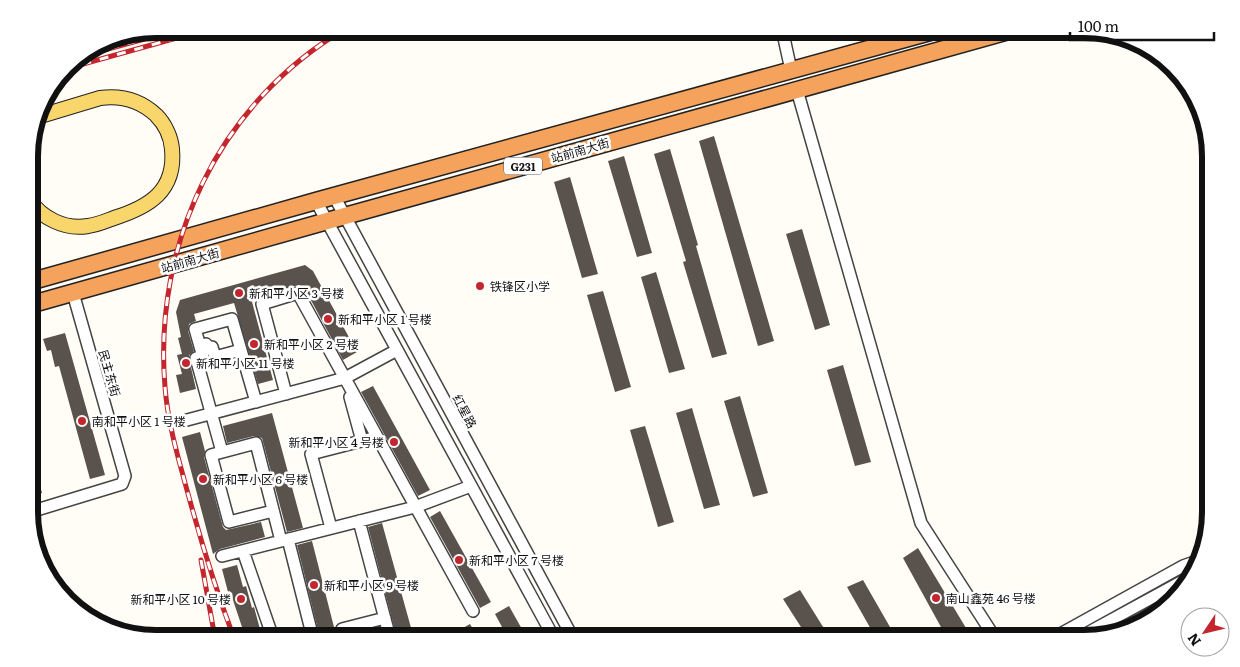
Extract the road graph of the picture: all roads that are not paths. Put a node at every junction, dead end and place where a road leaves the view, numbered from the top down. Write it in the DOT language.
graph roads {
  1 [pos="784,38"];
  2 [pos="909,38"];
  3 [pos="984,38"];
  4 [pos="791,70"];
  5 [pos="797,90"];
  6 [pos="46,114"];
  7 [pos="334,196"];
  8 [pos="316,201"];
  9 [pos="38,209"];
  10 [pos="345,216"];
  11 [pos="326,221"];
  12 [pos="38,279"];
  13 [pos="73,293"];
  14 [pos="38,303"];
  15 [pos="200,346"];
  16 [pos="241,350"];
  17 [pos="397,350"];
  18 [pos="345,378"];
  19 [pos="286,394"];
  20 [pos="256,402"];
  21 [pos="212,414"];
  22 [pos="187,420"];
  23 [pos="377,437"];
  24 [pos="362,441"];
  25 [pos="222,452"];
  26 [pos="471,486"];
  27 [pos="415,507"];
  28 [pos="38,510"];
  29 [pos="273,511"];
  30 [pos="359,521"];
  31 [pos="331,528"];
  32 [pos="284,540"];
  33 [pos="242,551"];
  34 [pos="222,556"];
  35 [pos="1190,564"];
  36 [pos="1177,584"];
  37 [pos="473,611"];
  38 [pos="385,618"];
  39 [pos="342,629"];
  40 [pos="990,629"];
  41 [pos="1070,629"];
  42 [pos="1095,629"];
  43 [pos="270,630"];
  44 [pos="311,630"];
  45 [pos="388,630"];
  46 [pos="549,630"];
  47 [pos="567,630"];
  1 -- 4 [label="street"];
  2 -- 4 [label="highway, 站前南大街 / G231"];
  3 -- 5 [label="highway, 站前南大街 / G231"];
  4 -- 7 [label="highway, 站前南大街 / G231"];
  5 -- 10 [label="highway, 站前南大街 / G231"];
  5 -- 40 [label="street"];
  6 -- 9 [label="main road"];
  7 -- 8 [label="highway, 站前南大街 / G231"];
  7 -- 10 [label="street, 红星路"];
  8 -- 11 [label="street"];
  8 -- 12 [label="highway, 站前南大街 / G231"];
  10 -- 11 [label="highway, 站前南大街 / G231"];
  10 -- 47 [label="street, 红星路"];
  11 -- 13 [label="highway, 站前南大街 / G231"];
  11 -- 17 [label="street"];
  13 -- 14 [label="highway, 站前南大街 / G231"];
  13 -- 28 [label="street, 民主东街"];
  15 -- 16 [label="street"];
  15 -- 16 [label="street"];
  15 -- 21 [label="street"];
  16 -- 20 [label="street"];
  17 -- 18 [label="street"];
  17 -- 26 [label="street"];
  18 -- 19 [label="street"];
  18 -- 19 [label="street"];
  18 -- 23 [label="street"];
  18 -- 24 [label="street"];
  19 -- 20 [label="street"];
  20 -- 21 [label="street"];
  21 -- 22 [label="street"];
  21 -- 25 [label="street"];
  23 -- 24 [label="street"];
  23 -- 27 [label="street"];
  24 -- 31 [label="street"];
  25 -- 29 [label="street"];
  25 -- 29 [label="street"];
  26 -- 27 [label="street"];
  26 -- 46 [label="street"];
  27 -- 30 [label="street"];
  27 -- 37 [label="street"];
  29 -- 32 [label="street"];
  30 -- 31 [label="street"];
  30 -- 38 [label="street"];
  31 -- 32 [label="street"];
  32 -- 33 [label="street"];
  32 -- 44 [label="street"];
  33 -- 34 [label="street"];
  33 -- 43 [label="street"];
  35 -- 41 [label="street"];
  36 -- 42 [label="street"];
  38 -- 39 [label="street"];
  38 -- 45 [label="street"];
}
